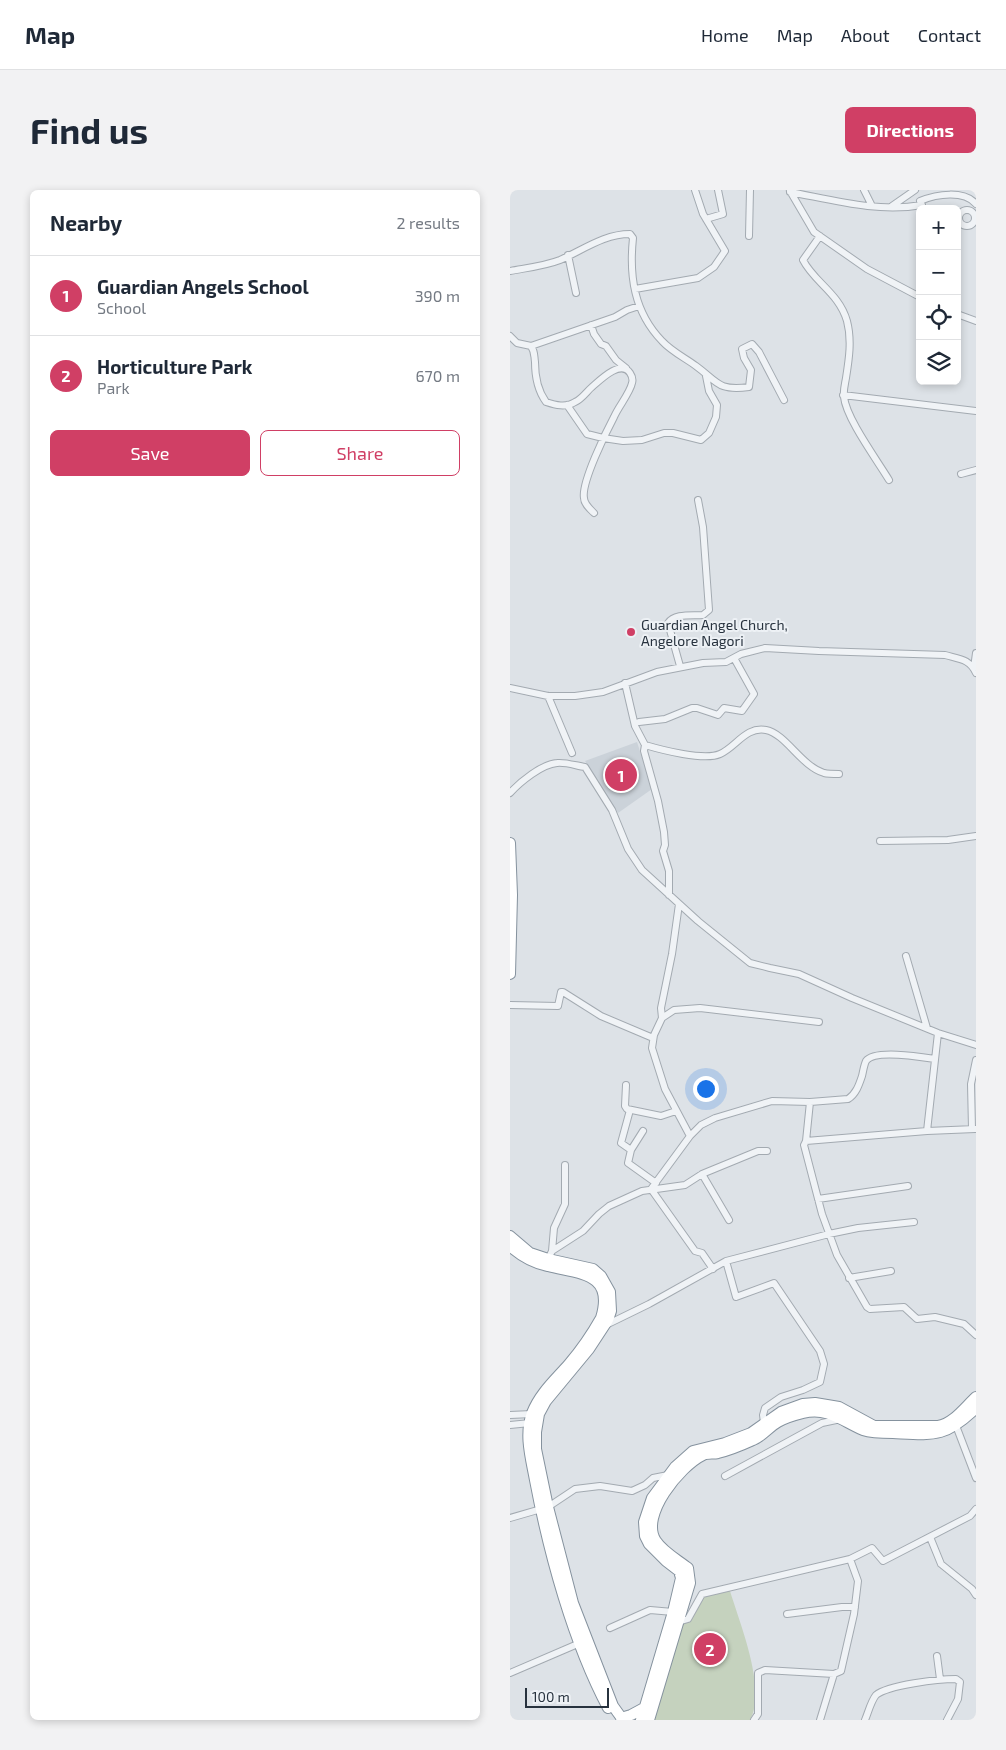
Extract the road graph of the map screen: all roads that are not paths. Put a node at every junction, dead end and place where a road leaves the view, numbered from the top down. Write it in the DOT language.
graph roads {
  1 [pos="695,190"];
  2 [pos="718,190"];
  3 [pos="750,190"];
  4 [pos="864,190"];
  5 [pos="915,190"];
  6 [pos="790,191"];
  7 [pos="976,204"];
  8 [pos="872,206"];
  9 [pos="891,207"];
  10 [pos="706,219"];
  11 [pos="749,236"];
  12 [pos="820,236"];
  13 [pos="568,255"];
  14 [pos="510,271"];
  15 [pos="635,289"];
  16 [pos="576,293"];
  17 [pos="916,295"];
  18 [pos="639,306"];
  19 [pos="961,315"];
  20 [pos="976,320"];
  21 [pos="591,325"];
  22 [pos="510,336"];
  23 [pos="531,346"];
  24 [pos="626,368"];
  25 [pos="706,375"];
  26 [pos="844,395"];
  27 [pos="784,400"];
  28 [pos="567,405"];
  29 [pos="976,411"];
  30 [pos="603,438"];
  31 [pos="976,470"];
  32 [pos="961,474"];
  33 [pos="889,480"];
  34 [pos="698,500"];
  35 [pos="594,513"];
  36 [pos="976,654"];
  37 [pos="734,658"];
  38 [pos="680,666"];
  39 [pos="975,667"];
  40 [pos="625,683"];
  41 [pos="510,688"];
  42 [pos="548,696"];
  43 [pos="639,722"];
  44 [pos="645,745"];
  45 [pos="572,753"];
  46 [pos="839,774"];
  47 [pos="510,793"];
  48 [pos="976,836"];
  49 [pos="880,841"];
  50 [pos="510,843"];
  51 [pos="669,895"];
  52 [pos="679,904"];
  53 [pos="906,956"];
  54 [pos="510,974"];
  55 [pos="510,1005"];
  56 [pos="662,1018"];
  57 [pos="819,1022"];
  58 [pos="927,1028"];
  59 [pos="938,1033"];
  60 [pos="653,1038"];
  61 [pos="976,1045"];
  62 [pos="935,1059"];
  63 [pos="976,1060"];
  64 [pos="626,1085"];
  65 [pos="810,1102"];
  66 [pos="630,1110"];
  67 [pos="676,1111"];
  68 [pos="974,1129"];
  69 [pos="643,1131"];
  70 [pos="927,1131"];
  71 [pos="690,1136"];
  72 [pos="806,1141"];
  73 [pos="631,1150"];
  74 [pos="767,1151"];
  75 [pos="565,1165"];
  76 [pos="702,1174"];
  77 [pos="654,1186"];
  78 [pos="908,1186"];
  79 [pos="818,1199"];
  80 [pos="729,1220"];
  81 [pos="914,1222"];
  82 [pos="829,1234"];
  83 [pos="510,1236"];
  84 [pos="511,1249"];
  85 [pos="550,1255"];
  86 [pos="726,1261"];
  87 [pos="713,1269"];
  88 [pos="891,1271"];
  89 [pos="850,1278"];
  90 [pos="605,1325"];
  91 [pos="976,1335"];
  92 [pos="586,1347"];
  93 [pos="976,1397"];
  94 [pos="976,1408"];
  95 [pos="510,1415"];
  96 [pos="531,1418"];
  97 [pos="842,1419"];
  98 [pos="955,1422"];
  99 [pos="764,1423"];
  100 [pos="510,1425"];
  101 [pos="668,1475"];
  102 [pos="725,1476"];
  103 [pos="976,1478"];
  104 [pos="544,1508"];
  105 [pos="976,1510"];
  106 [pos="510,1518"];
  107 [pos="930,1537"];
  108 [pos="850,1559"];
  109 [pos="976,1595"];
  110 [pos="855,1607"];
  111 [pos="673,1612"];
  112 [pos="787,1614"];
  113 [pos="678,1622"];
  114 [pos="610,1628"];
  115 [pos="580,1643"];
  116 [pos="937,1656"];
  117 [pos="510,1672"];
  118 [pos="834,1674"];
  119 [pos="940,1679"];
  120 [pos="644,1708"];
  121 [pos="619,1719"];
  122 [pos="640,1720"];
  123 [pos="649,1720"];
  124 [pos="754,1720"];
  125 [pos="820,1720"];
  126 [pos="865,1720"];
  127 [pos="947,1720"];
  1 -- 10 [label="street"];
  2 -- 10 [label="street"];
  3 -- 11 [label="street"];
  4 -- 8 [label="street"];
  5 -- 9 [label="street"];
  6 -- 8 [label="street"];
  6 -- 12 [label="street"];
  7 -- 9 [label="street"];
  8 -- 9 [label="street"];
  10 -- 15 [label="street"];
  12 -- 17 [label="street"];
  12 -- 26 [label="street"];
  13 -- 14 [label="street"];
  13 -- 15 [label="street"];
  13 -- 16 [label="street"];
  15 -- 18 [label="street"];
  18 -- 21 [label="street"];
  18 -- 25 [label="street"];
  19 -- 20 [label="street"];
  21 -- 23 [label="street"];
  21 -- 24 [label="street"];
  22 -- 23 [label="street"];
  23 -- 28 [label="street"];
  24 -- 28 [label="street"];
  24 -- 30 [label="street"];
  25 -- 27 [label="street"];
  25 -- 30 [label="street"];
  26 -- 29 [label="street"];
  26 -- 33 [label="street"];
  28 -- 30 [label="street"];
  30 -- 35 [label="street"];
  31 -- 32 [label="street"];
  34 -- 38 [label="street"];
  36 -- 39 [label="street"];
  37 -- 38 [label="street"];
  37 -- 39 [label="street"];
  37 -- 43 [label="street"];
  38 -- 40 [label="street"];
  40 -- 42 [label="street"];
  40 -- 44 [label="street"];
  41 -- 42 [label="street"];
  42 -- 45 [label="street"];
  44 -- 46 [label="street"];
  44 -- 51 [label="street"];
  47 -- 51 [label="street"];
  48 -- 49 [label="street"];
  50 -- 54 [label="highway"];
  51 -- 52 [label="street"];
  52 -- 56 [label="street"];
  52 -- 58 [label="street"];
  53 -- 58 [label="street"];
  55 -- 60 [label="street"];
  56 -- 57 [label="street"];
  56 -- 60 [label="street"];
  58 -- 59 [label="street"];
  59 -- 61 [label="street"];
  59 -- 62 [label="street"];
  60 -- 67 [label="street"];
  62 -- 65 [label="street"];
  62 -- 70 [label="street"];
  63 -- 68 [label="street"];
  64 -- 66 [label="street"];
  65 -- 71 [label="street"];
  65 -- 72 [label="street"];
  66 -- 67 [label="street"];
  66 -- 73 [label="street"];
  67 -- 71 [label="street"];
  68 -- 70 [label="street"];
  69 -- 73 [label="street"];
  70 -- 72 [label="street"];
  71 -- 77 [label="street"];
  72 -- 79 [label="street"];
  73 -- 77 [label="street"];
  74 -- 76 [label="street"];
  75 -- 85 [label="street"];
  76 -- 77 [label="street"];
  76 -- 80 [label="street"];
  77 -- 85 [label="street"];
  77 -- 87 [label="street"];
  78 -- 79 [label="street"];
  79 -- 82 [label="street"];
  81 -- 82 [label="street"];
  82 -- 86 [label="street"];
  82 -- 89 [label="street"];
  83 -- 85 [label="highway"];
  84 -- 92 [label="highway"];
  85 -- 90 [label="highway"];
  86 -- 87 [label="street"];
  86 -- 99 [label="street"];
  87 -- 90 [label="street"];
  88 -- 89 [label="street"];
  89 -- 91 [label="street"];
  90 -- 92 [label="highway"];
  92 -- 96 [label="highway"];
  92 -- 104 [label="highway"];
  93 -- 98 [label="highway"];
  94 -- 98 [label="highway"];
  95 -- 96 [label="street"];
  96 -- 100 [label="street"];
  96 -- 104 [label="highway"];
  97 -- 98 [label="highway"];
  97 -- 102 [label="street"];
  97 -- 113 [label="highway"];
  98 -- 99 [label="highway"];
  98 -- 103 [label="street"];
  99 -- 101 [label="highway"];
  101 -- 104 [label="street"];
  101 -- 111 [label="highway"];
  104 -- 106 [label="street"];
  104 -- 115 [label="highway"];
  104 -- 121 [label="highway"];
  105 -- 107 [label="street"];
  107 -- 108 [label="street"];
  107 -- 109 [label="street"];
  108 -- 110 [label="street"];
  108 -- 113 [label="street"];
  110 -- 112 [label="street"];
  110 -- 118 [label="street"];
  111 -- 114 [label="street"];
  111 -- 120 [label="highway"];
  113 -- 123 [label="highway"];
  115 -- 117 [label="street"];
  115 -- 121 [label="highway"];
  116 -- 119 [label="street"];
  118 -- 124 [label="street"];
  118 -- 125 [label="street"];
  119 -- 126 [label="street"];
  119 -- 127 [label="street"];
  120 -- 121 [label="highway"];
  120 -- 122 [label="highway"];
}
